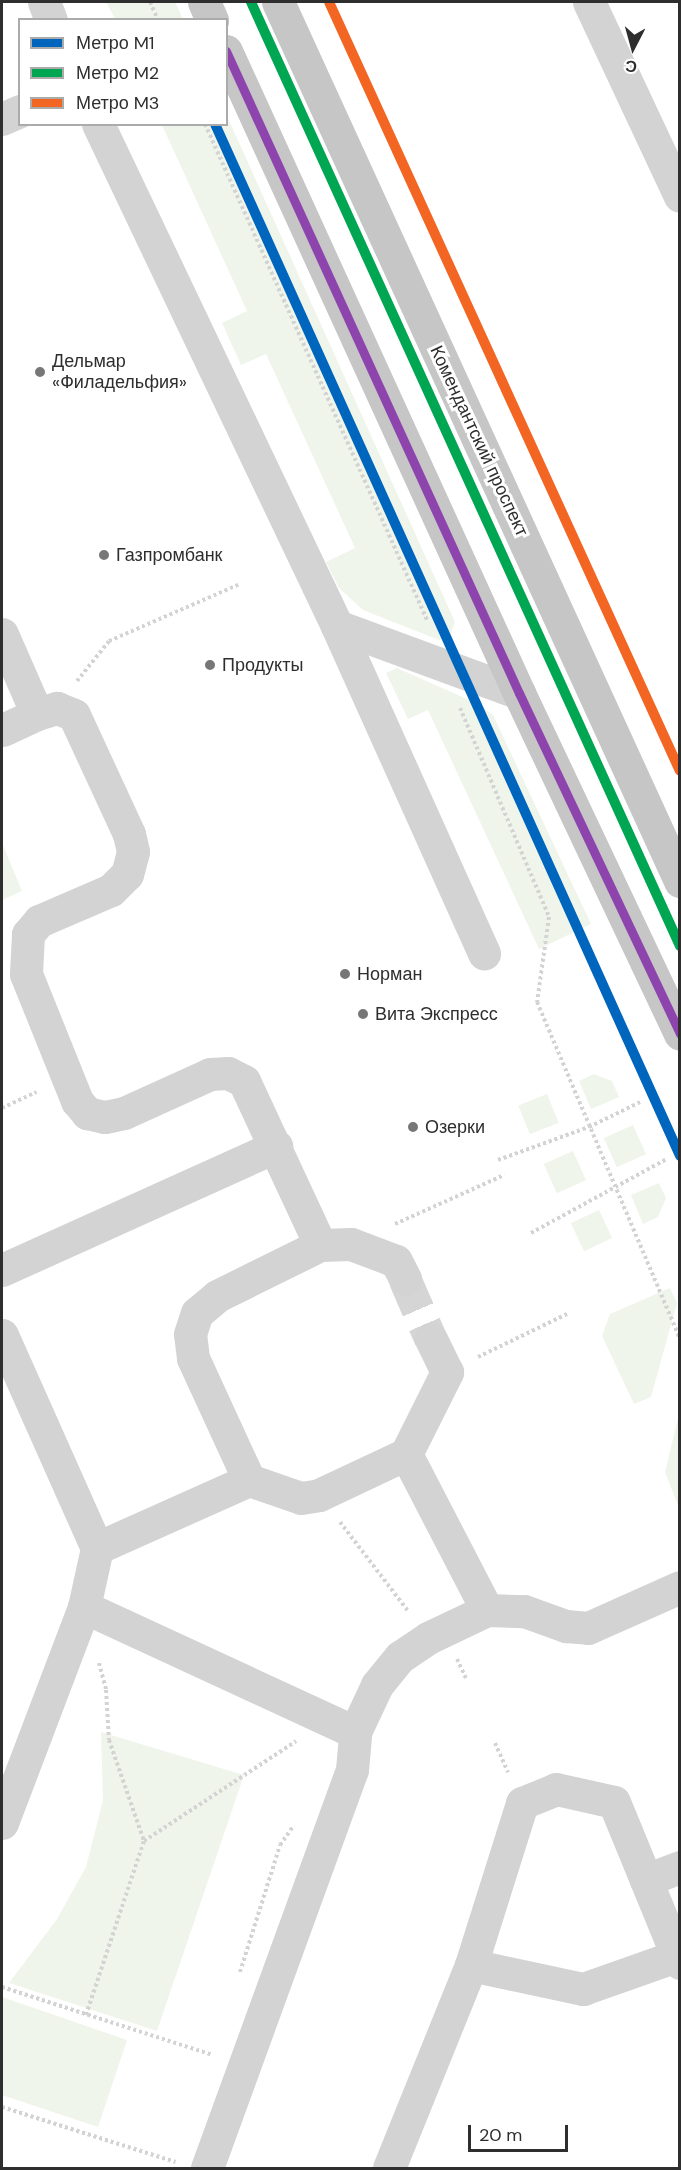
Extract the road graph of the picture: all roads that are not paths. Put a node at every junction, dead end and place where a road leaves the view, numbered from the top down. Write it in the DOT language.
graph roads {
  1 [pos="44,2"];
  2 [pos="204,2"];
  3 [pos="278,2"];
  4 [pos="589,2"];
  5 [pos="50,18"];
  6 [pos="211,18"];
  7 [pos="228,55"];
  8 [pos="18,112"];
  9 [pos="2,119"];
  10 [pos="99,126"];
  11 [pos="680,196"];
  12 [pos="337,626"];
  13 [pos="2,634"];
  14 [pos="519,693"];
  15 [pos="47,711"];
  16 [pos="2,730"];
  17 [pos="680,881"];
  18 [pos="484,953"];
  19 [pos="680,1034"];
  20 [pos="276,1146"];
  21 [pos="335,1245"];
  22 [pos="2,1270"];
  23 [pos="405,1279"];
  24 [pos="2,1335"];
  25 [pos="432,1339"];
  26 [pos="406,1454"];
  27 [pos="249,1480"];
  28 [pos="97,1548"];
  29 [pos="680,1587"];
  30 [pos="84,1607"];
  31 [pos="487,1610"];
  32 [pos="342,1726"];
  33 [pos="2,1823"];
  34 [pos="680,1867"];
  35 [pos="646,1880"];
  36 [pos="678,1960"];
  37 [pos="471,1965"];
  38 [pos="195,2167"];
  39 [pos="388,2169"];
  1 -- 5 [label="street"];
  2 -- 6 [label="main road"];
  3 -- 17 [label="main road, Комендантский проспект"];
  4 -- 11 [label="street"];
  7 -- 14 [label="main road"];
  8 -- 9 [label="street"];
  10 -- 12 [label="street"];
  12 -- 14 [label="street"];
  12 -- 18 [label="street"];
  13 -- 15 [label="street"];
  14 -- 19 [label="main road"];
  15 -- 16 [label="street"];
  15 -- 20 [label="street"];
  20 -- 21 [label="street"];
  20 -- 22 [label="street"];
  21 -- 23 [label="street"];
  21 -- 27 [label="street"];
  24 -- 28 [label="street"];
  25 -- 26 [label="street"];
  26 -- 27 [label="street"];
  26 -- 31 [label="street"];
  27 -- 28 [label="street"];
  28 -- 30 [label="street"];
  29 -- 31 [label="street"];
  30 -- 32 [label="street"];
  30 -- 33 [label="street"];
  31 -- 32 [label="street"];
  32 -- 38 [label="street"];
  34 -- 35 [label="street"];
  35 -- 36 [label="street"];
  35 -- 37 [label="street"];
  36 -- 37 [label="street"];
  37 -- 39 [label="street"];
}
